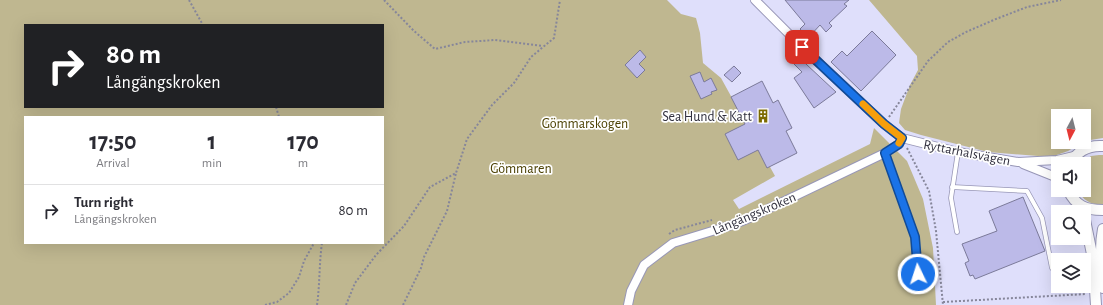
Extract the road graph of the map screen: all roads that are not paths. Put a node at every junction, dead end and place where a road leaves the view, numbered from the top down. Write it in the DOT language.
graph roads {
  1 [pos="756,1"];
  2 [pos="902,138"];
  3 [pos="1103,146"];
  4 [pos="958,152"];
  5 [pos="885,153"];
  6 [pos="1075,157"];
  7 [pos="1051,160"];
  8 [pos="1018,162"];
  9 [pos="1051,175"];
  10 [pos="952,187"];
  11 [pos="1091,210"];
  12 [pos="1103,210"];
  13 [pos="1103,229"];
  14 [pos="957,232"];
  15 [pos="1090,245"];
  16 [pos="1051,263"];
  17 [pos="918,287"];
  18 [pos="1103,288"];
  19 [pos="628,305"];
  20 [pos="1096,305"];
  1 -- 2 [label="street, Ryttarhalsvägen"];
  2 -- 4 [label="street, Ryttarhalsvägen"];
  2 -- 5 [label="street, Långängskroken"];
  3 -- 6 [label="street"];
  4 -- 8 [label="street, Ryttarhalsvägen"];
  4 -- 10 [label="lane"];
  5 -- 17 [label="lane"];
  5 -- 19 [label="street, Långängskroken"];
  7 -- 8 [label="street, Ryttarhalsvägen"];
  8 -- 9 [label="street, Ryttarhalsvägen"];
  10 -- 14 [label="lane"];
  10 -- 16 [label="lane"];
  11 -- 12 [label="street"];
  13 -- 18 [label="street"];
  15 -- 20 [label="street"];
}
